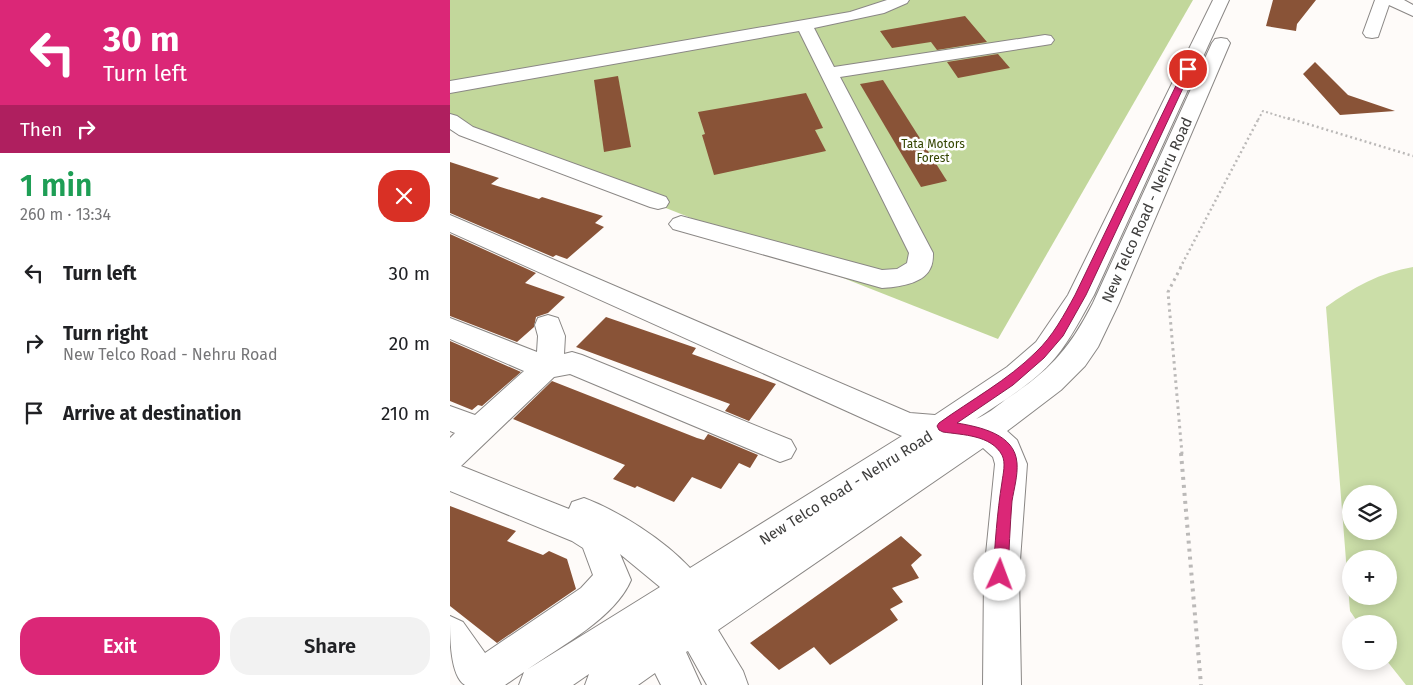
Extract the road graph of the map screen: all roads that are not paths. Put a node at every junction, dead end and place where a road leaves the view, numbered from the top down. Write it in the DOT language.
graph roads {
  1 [pos="901,0"];
  2 [pos="1383,0"];
  3 [pos="1391,0"];
  4 [pos="1231,1"];
  5 [pos="1413,11"];
  6 [pos="804,25"];
  7 [pos="1372,33"];
  8 [pos="1045,40"];
  9 [pos="829,73"];
  10 [pos="450,87"];
  11 [pos="450,120"];
  12 [pos="658,202"];
  13 [pos="450,223"];
  14 [pos="681,224"];
  15 [pos="548,325"];
  16 [pos="450,329"];
  17 [pos="546,368"];
  18 [pos="450,418"];
  19 [pos="943,426"];
  20 [pos="479,430"];
  21 [pos="982,432"];
  22 [pos="780,449"];
  23 [pos="450,458"];
  24 [pos="450,476"];
  25 [pos="695,610"];
  26 [pos="450,635"];
  27 [pos="662,646"];
  28 [pos="538,685"];
  29 [pos="604,685"];
  30 [pos="682,685"];
  31 [pos="729,685"];
  32 [pos="1002,685"];
  1 -- 6 [label="street"];
  2 -- 7 [label="street"];
  3 -- 5 [label="street"];
  4 -- 19 [label="street, New Telco Road - Nehru Road"];
  4 -- 21 [label="street, New Telco Road - Nehru Road"];
  6 -- 9 [label="street"];
  6 -- 10 [label="street"];
  8 -- 9 [label="street"];
  9 -- 14 [label="street"];
  11 -- 12 [label="street"];
  13 -- 19 [label="street"];
  15 -- 17 [label="street"];
  16 -- 17 [label="street"];
  17 -- 20 [label="street"];
  17 -- 22 [label="street"];
  18 -- 20 [label="street"];
  19 -- 21 [label="street"];
  19 -- 25 [label="street, New Telco Road - Nehru Road"];
  20 -- 23 [label="street"];
  21 -- 25 [label="street, New Telco Road - Nehru Road"];
  21 -- 32 [label="street"];
  23 -- 25 [label="street"];
  24 -- 26 [label="street"];
  25 -- 27 [label="street, New Telco Road - Nehru Road"];
  25 -- 28 [label="street, New Telco Road - Nehru Road"];
  25 -- 31 [label="street"];
  27 -- 29 [label="street, New Telco Road - Nehru Road"];
  27 -- 30 [label="street"];
}
